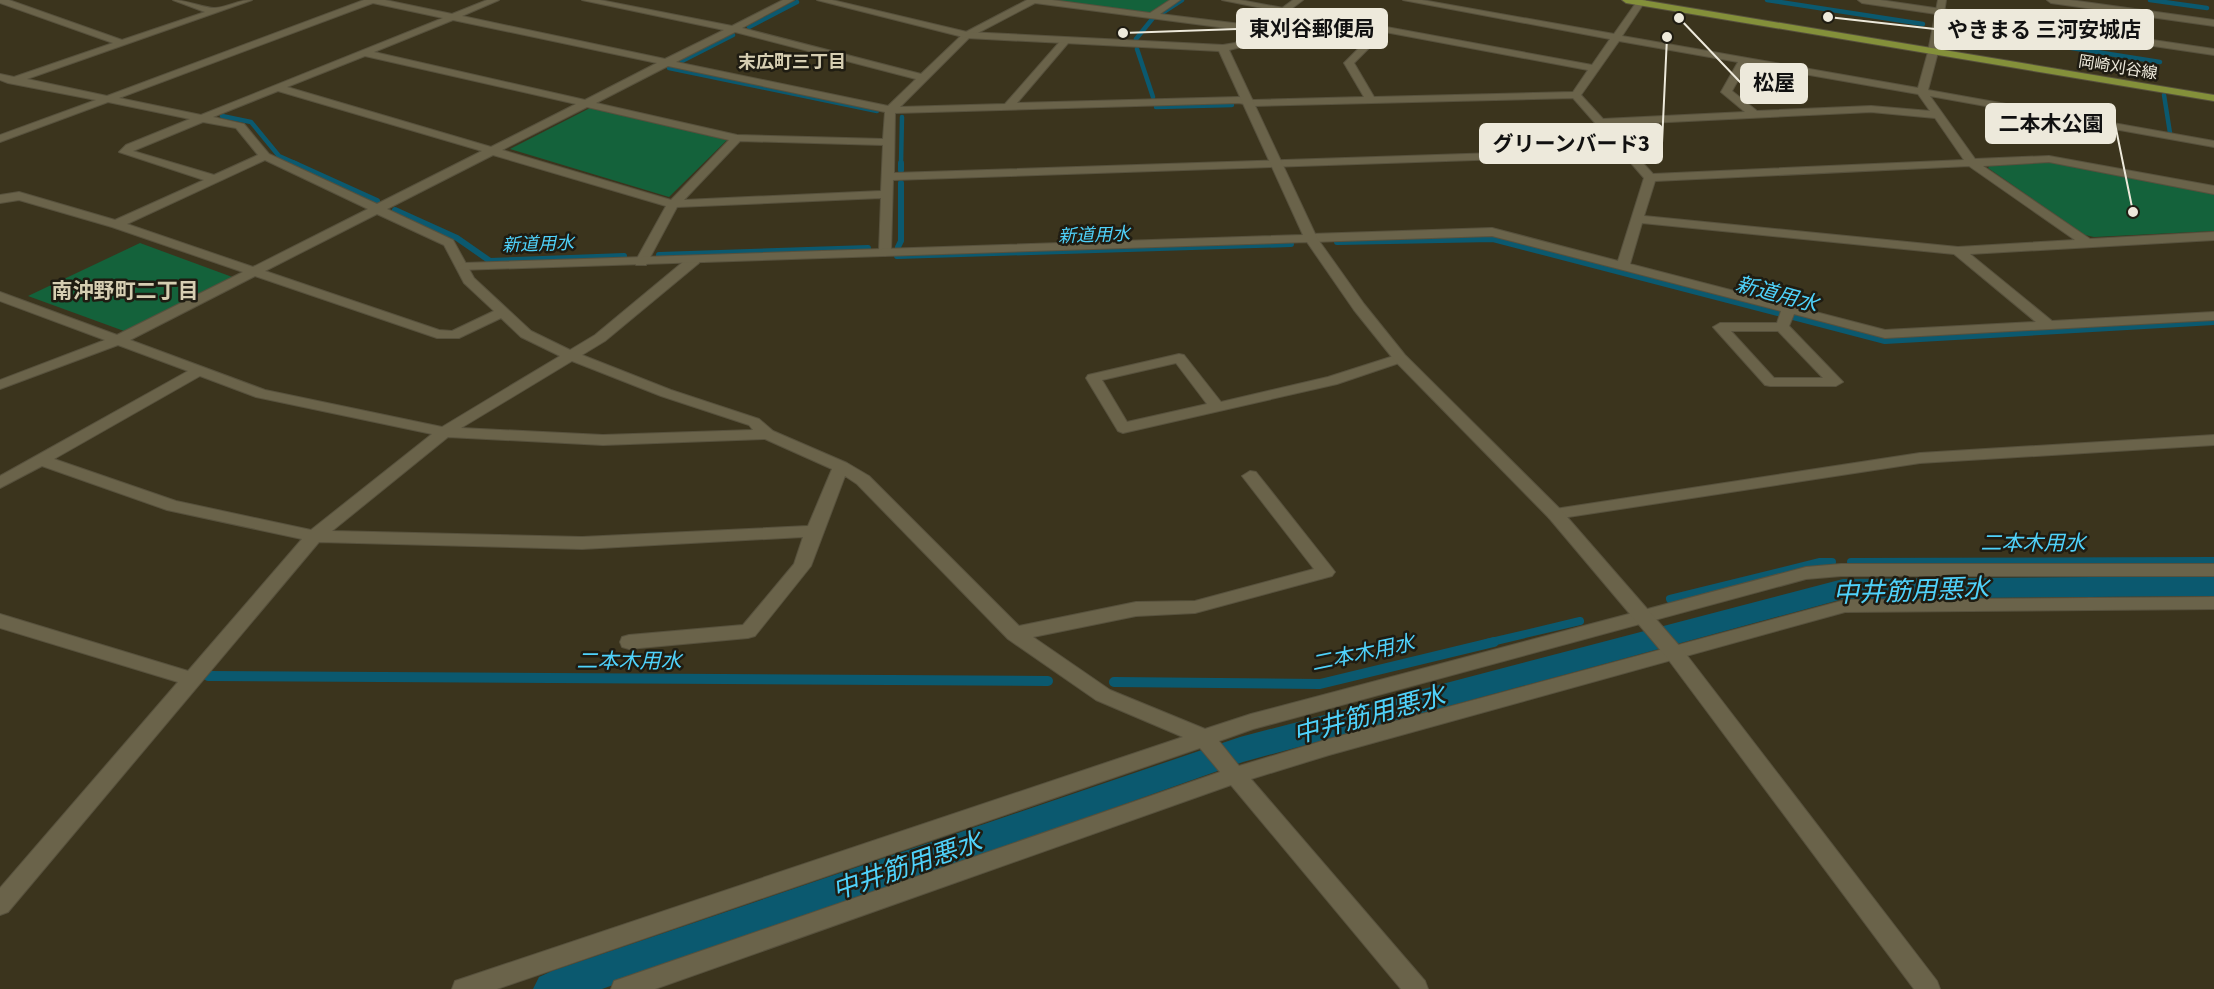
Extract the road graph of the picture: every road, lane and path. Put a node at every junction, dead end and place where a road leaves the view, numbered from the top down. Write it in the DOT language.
graph roads {
  1 [pos="1,0"];
  2 [pos="177,0"];
  3 [pos="248,0"];
  4 [pos="372,0"];
  5 [pos="495,0"];
  6 [pos="586,0"];
  7 [pos="790,0"];
  8 [pos="821,0"];
  9 [pos="1033,0"];
  10 [pos="1176,0"];
  11 [pos="1226,0"];
  12 [pos="1299,0"];
  13 [pos="1407,0"];
  14 [pos="1626,0"];
  15 [pos="1659,0"];
  16 [pos="1862,0"];
  17 [pos="1942,0"];
  18 [pos="2050,0"];
  19 [pos="1641,1"];
  20 [pos="2210,10"];
  21 [pos="1939,11"];
  22 [pos="214,12"];
  23 [pos="1281,12"];
  24 [pos="1152,15"];
  25 [pos="453,17"];
  26 [pos="2214,24"];
  27 [pos="735,29"];
  28 [pos="1257,29"];
  29 [pos="1382,30"];
  30 [pos="967,35"];
  31 [pos="1615,37"];
  32 [pos="1066,40"];
  33 [pos="122,43"];
  34 [pos="1223,48"];
  35 [pos="1933,49"];
  36 [pos="2214,52"];
  37 [pos="365,53"];
  38 [pos="1744,60"];
  39 [pos="664,63"];
  40 [pos="1594,68"];
  41 [pos="0,77"];
  42 [pos="922,77"];
  43 [pos="12,81"];
  44 [pos="0,85"];
  45 [pos="279,88"];
  46 [pos="1922,92"];
  47 [pos="2214,92"];
  48 [pos="1576,95"];
  49 [pos="2214,99"];
  50 [pos="105,100"];
  51 [pos="1371,100"];
  52 [pos="1246,101"];
  53 [pos="588,103"];
  54 [pos="1008,107"];
  55 [pos="890,110"];
  56 [pos="1754,114"];
  57 [pos="1937,114"];
  58 [pos="203,118"];
  59 [pos="1598,122"];
  60 [pos="737,138"];
  61 [pos="0,139"];
  62 [pos="889,142"];
  63 [pos="2214,144"];
  64 [pos="496,150"];
  65 [pos="1626,152"];
  66 [pos="265,156"];
  67 [pos="1972,163"];
  68 [pos="1275,164"];
  69 [pos="888,177"];
  70 [pos="1650,178"];
  71 [pos="214,179"];
  72 [pos="2214,190"];
  73 [pos="887,194"];
  74 [pos="0,199"];
  75 [pos="673,204"];
  76 [pos="377,210"];
  77 [pos="1638,219"];
  78 [pos="116,224"];
  79 [pos="2214,236"];
  80 [pos="1311,238"];
  81 [pos="2087,243"];
  82 [pos="1958,251"];
  83 [pos="885,252"];
  84 [pos="694,260"];
  85 [pos="641,261"];
  86 [pos="1623,265"];
  87 [pos="464,267"];
  88 [pos="254,271"];
  89 [pos="0,296"];
  90 [pos="504,312"];
  91 [pos="2214,315"];
  92 [pos="1786,317"];
  93 [pos="2049,325"];
  94 [pos="119,340"];
  95 [pos="569,355"];
  96 [pos="1401,357"];
  97 [pos="199,371"];
  98 [pos="0,385"];
  99 [pos="1217,407"];
  100 [pos="444,432"];
  101 [pos="767,434"];
  102 [pos="2214,440"];
  103 [pos="41,460"];
  104 [pos="841,467"];
  105 [pos="1250,476"];
  106 [pos="0,483"];
  107 [pos="1555,514"];
  108 [pos="814,528"];
  109 [pos="314,536"];
  110 [pos="2214,570"];
  111 [pos="2214,603"];
  112 [pos="0,621"];
  113 [pos="1015,634"];
  114 [pos="1660,637"];
  115 [pos="629,642"];
  116 [pos="192,679"];
  117 [pos="1203,737"];
  118 [pos="1236,775"];
  119 [pos="0,905"];
  120 [pos="464,989"];
  121 [pos="623,989"];
  122 [pos="1416,989"];
  123 [pos="1928,989"];
  1 -- 33 [label="street"];
  2 -- 22 [label="street"];
  3 -- 22 [label="street"];
  4 -- 25 [label="street"];
  4 -- 50 [label="street"];
  5 -- 25 [label="street"];
  6 -- 27 [label="street"];
  7 -- 27 [label="street"];
  8 -- 30 [label="street"];
  9 -- 24 [label="street"];
  9 -- 30 [label="street"];
  10 -- 24 [label="street"];
  11 -- 23 [label="street"];
  12 -- 23 [label="street"];
  13 -- 31 [label="street"];
  14 -- 19 [label="main road, 岡崎刈谷線"];
  15 -- 35 [label="main road, 岡崎刈谷線"];
  16 -- 21 [label="street"];
  17 -- 21 [label="street"];
  18 -- 26 [label="street"];
  19 -- 31 [label="street"];
  19 -- 35 [label="main road, 岡崎刈谷線"];
  20 -- 26 [label="street"];
  21 -- 35 [label="street"];
  21 -- 36 [label="street"];
  22 -- 33 [label="street"];
  23 -- 28 [label="street"];
  23 -- 29 [label="street"];
  24 -- 28 [label="street"];
  25 -- 37 [label="street"];
  25 -- 39 [label="street"];
  27 -- 39 [label="street"];
  27 -- 42 [label="street"];
  28 -- 34 [label="street"];
  29 -- 40 [label="street"];
  29 -- 51 [label="street"];
  30 -- 32 [label="street"];
  30 -- 42 [label="street"];
  31 -- 38 [label="street"];
  31 -- 40 [label="street"];
  32 -- 34 [label="street"];
  32 -- 54 [label="street"];
  33 -- 43 [label="street"];
  34 -- 52 [label="street"];
  35 -- 46 [label="street"];
  35 -- 47 [label="main road, 岡崎刈谷線"];
  35 -- 49 [label="main road, 岡崎刈谷線"];
  37 -- 45 [label="street"];
  37 -- 53 [label="street"];
  38 -- 46 [label="street"];
  38 -- 56 [label="street"];
  39 -- 53 [label="street"];
  39 -- 55 [label="street"];
  40 -- 48 [label="street"];
  41 -- 43 [label="street"];
  42 -- 55 [label="street"];
  43 -- 44 [label="street"];
  43 -- 50 [label="street"];
  45 -- 58 [label="street"];
  45 -- 64 [label="street"];
  46 -- 57 [label="street"];
  46 -- 63 [label="street"];
  48 -- 51 [label="street"];
  48 -- 59 [label="street"];
  50 -- 58 [label="street"];
  50 -- 61 [label="street"];
  51 -- 52 [label="street"];
  52 -- 54 [label="street"];
  52 -- 68 [label="street"];
  53 -- 60 [label="street"];
  53 -- 64 [label="street"];
  54 -- 55 [label="street"];
  55 -- 62 [label="street"];
  56 -- 57 [label="street"];
  56 -- 59 [label="street"];
  57 -- 67 [label="street"];
  58 -- 66 [label="street"];
  58 -- 71 [label="street"];
  59 -- 65 [label="street"];
  60 -- 62 [label="street"];
  60 -- 75 [label="street"];
  62 -- 69 [label="street"];
  64 -- 75 [label="street"];
  64 -- 76 [label="street"];
  65 -- 68 [label="street"];
  65 -- 70 [label="street"];
  66 -- 71 [label="street"];
  66 -- 76 [label="street"];
  67 -- 70 [label="street"];
  67 -- 72 [label="street"];
  67 -- 81 [label="street"];
  68 -- 69 [label="street"];
  68 -- 80 [label="street"];
  69 -- 73 [label="street"];
  70 -- 77 [label="street"];
  71 -- 78 [label="street"];
  73 -- 75 [label="street"];
  73 -- 83 [label="street"];
  74 -- 78 [label="street"];
  75 -- 85 [label="street"];
  76 -- 87 [label="street"];
  76 -- 88 [label="street"];
  77 -- 82 [label="street"];
  77 -- 86 [label="street"];
  78 -- 88 [label="street"];
  79 -- 81 [label="street"];
  80 -- 83 [label="street"];
  80 -- 86 [label="street"];
  80 -- 96 [label="street"];
  81 -- 82 [label="street"];
  82 -- 93 [label="street"];
  83 -- 84 [label="street"];
  84 -- 85 [label="street"];
  84 -- 95 [label="street"];
  85 -- 87 [label="street"];
  86 -- 92 [label="street"];
  87 -- 90 [label="street"];
  88 -- 90 [label="street"];
  88 -- 94 [label="street"];
  89 -- 94 [label="street"];
  90 -- 95 [label="street"];
  91 -- 93 [label="street"];
  92 -- 92 [label="street"];
  92 -- 93 [label="street"];
  94 -- 97 [label="street"];
  94 -- 98 [label="street"];
  95 -- 100 [label="street"];
  95 -- 101 [label="street"];
  96 -- 99 [label="street"];
  96 -- 107 [label="street"];
  97 -- 100 [label="street"];
  97 -- 103 [label="street"];
  99 -- 99 [label="street"];
  100 -- 101 [label="street"];
  100 -- 109 [label="street"];
  101 -- 104 [label="street"];
  102 -- 107 [label="street"];
  103 -- 106 [label="street"];
  103 -- 109 [label="street"];
  104 -- 108 [label="street"];
  104 -- 113 [label="street"];
  105 -- 113 [label="street"];
  107 -- 114 [label="street"];
  108 -- 109 [label="street"];
  108 -- 115 [label="street"];
  109 -- 116 [label="street"];
  110 -- 114 [label="street"];
  111 -- 114 [label="street"];
  112 -- 116 [label="street"];
  113 -- 117 [label="street"];
  114 -- 117 [label="street"];
  114 -- 118 [label="street"];
  114 -- 123 [label="street"];
  116 -- 119 [label="street"];
  117 -- 118 [label="street"];
  117 -- 120 [label="street"];
  118 -- 121 [label="street"];
  118 -- 122 [label="street"];
}
